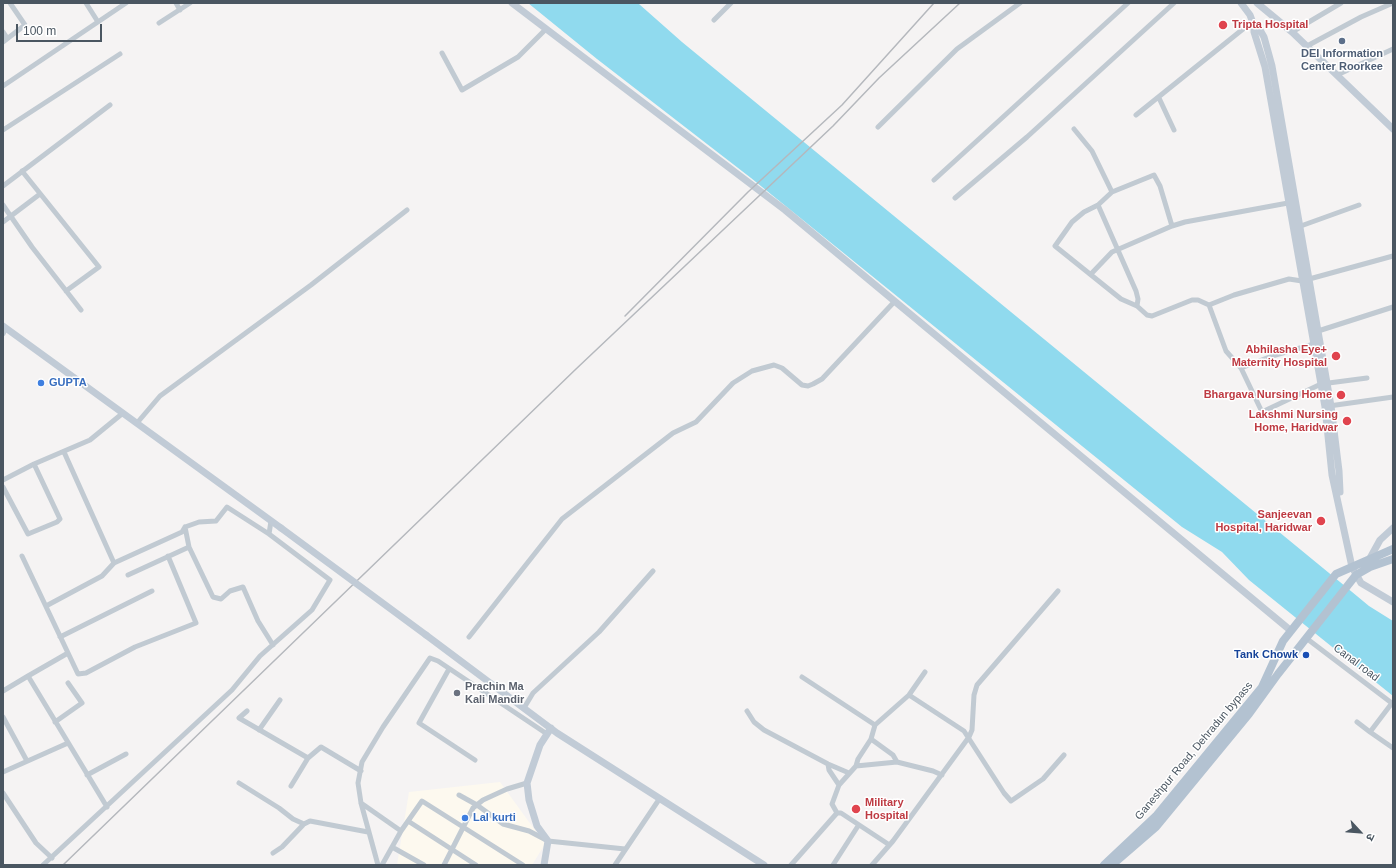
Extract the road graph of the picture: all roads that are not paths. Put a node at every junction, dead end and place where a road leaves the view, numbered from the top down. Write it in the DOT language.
graph roads {
  1 [pos="10,3"];
  2 [pos="86,3"];
  3 [pos="176,3"];
  4 [pos="190,3"];
  5 [pos="512,3"];
  6 [pos="731,3"];
  7 [pos="1020,3"];
  8 [pos="1128,3"];
  9 [pos="1174,3"];
  10 [pos="1241,3"];
  11 [pos="1341,3"];
  12 [pos="1393,3"];
  13 [pos="123,4"];
  14 [pos="1258,4"];
  15 [pos="180,10"];
  16 [pos="714,20"];
  17 [pos="1252,20"];
  18 [pos="98,22"];
  19 [pos="159,23"];
  20 [pos="546,29"];
  21 [pos="3,32"];
  22 [pos="1292,32"];
  23 [pos="5,40"];
  24 [pos="1307,46"];
  25 [pos="1393,49"];
  26 [pos="442,52"];
  27 [pos="120,54"];
  28 [pos="1337,75"];
  29 [pos="3,86"];
  30 [pos="1159,98"];
  31 [pos="110,105"];
  32 [pos="1136,115"];
  33 [pos="878,127"];
  34 [pos="1074,129"];
  35 [pos="1393,129"];
  36 [pos="3,130"];
  37 [pos="1174,130"];
  38 [pos="22,171"];
  39 [pos="934,180"];
  40 [pos="3,186"];
  41 [pos="1112,192"];
  42 [pos="40,194"];
  43 [pos="956,198"];
  44 [pos="1288,203"];
  45 [pos="3,205"];
  46 [pos="1098,205"];
  47 [pos="1359,205"];
  48 [pos="407,210"];
  49 [pos="11,216"];
  50 [pos="3,222"];
  51 [pos="1172,226"];
  52 [pos="1296,228"];
  53 [pos="1118,248"];
  54 [pos="1393,256"];
  55 [pos="1091,274"];
  56 [pos="1306,280"];
  57 [pos="66,291"];
  58 [pos="895,301"];
  59 [pos="1209,305"];
  60 [pos="1137,306"];
  61 [pos="1393,307"];
  62 [pos="80,310"];
  63 [pos="4,329"];
  64 [pos="1315,332"];
  65 [pos="1314,344"];
  66 [pos="1241,368"];
  67 [pos="1366,378"];
  68 [pos="1324,383"];
  69 [pos="1393,397"];
  70 [pos="1328,406"];
  71 [pos="123,413"];
  72 [pos="137,423"];
  73 [pos="64,452"];
  74 [pos="34,464"];
  75 [pos="3,480"];
  76 [pos="3,487"];
  77 [pos="271,520"];
  78 [pos="185,528"];
  79 [pos="1393,528"];
  80 [pos="270,534"];
  81 [pos="189,547"];
  82 [pos="1393,549"];
  83 [pos="22,556"];
  84 [pos="168,556"];
  85 [pos="1393,559"];
  86 [pos="1368,560"];
  87 [pos="114,563"];
  88 [pos="1352,567"];
  89 [pos="653,571"];
  90 [pos="128,575"];
  91 [pos="1356,575"];
  92 [pos="152,591"];
  93 [pos="1058,591"];
  94 [pos="1393,602"];
  95 [pos="46,606"];
  96 [pos="1292,628"];
  97 [pos="1308,636"];
  98 [pos="60,637"];
  99 [pos="469,637"];
  100 [pos="273,645"];
  101 [pos="68,653"];
  102 [pos="449,669"];
  103 [pos="925,672"];
  104 [pos="28,676"];
  105 [pos="802,677"];
  106 [pos="68,683"];
  107 [pos="3,691"];
  108 [pos="909,695"];
  109 [pos="280,700"];
  110 [pos="1393,703"];
  111 [pos="524,708"];
  112 [pos="247,711"];
  113 [pos="747,712"];
  114 [pos="3,717"];
  115 [pos="55,722"];
  116 [pos="1357,722"];
  117 [pos="875,725"];
  118 [pos="259,730"];
  119 [pos="549,731"];
  120 [pos="1370,732"];
  121 [pos="969,737"];
  122 [pos="871,739"];
  123 [pos="68,743"];
  124 [pos="1393,748"];
  125 [pos="126,754"];
  126 [pos="1064,755"];
  127 [pos="308,758"];
  128 [pos="475,760"];
  129 [pos="27,761"];
  130 [pos="897,762"];
  131 [pos="828,764"];
  132 [pos="856,766"];
  133 [pos="361,771"];
  134 [pos="3,772"];
  135 [pos="849,772"];
  136 [pos="87,775"];
  137 [pos="942,775"];
  138 [pos="239,783"];
  139 [pos="527,783"];
  140 [pos="839,785"];
  141 [pos="291,786"];
  142 [pos="459,795"];
  143 [pos="4,796"];
  144 [pos="660,798"];
  145 [pos="361,803"];
  146 [pos="477,805"];
  147 [pos="107,807"];
  148 [pos="837,813"];
  149 [pos="408,821"];
  150 [pos="304,824"];
  151 [pos="858,826"];
  152 [pos="464,828"];
  153 [pos="401,831"];
  154 [pos="368,832"];
  155 [pos="548,841"];
  156 [pos="888,844"];
  157 [pos="392,847"];
  158 [pos="625,849"];
  159 [pos="452,850"];
  160 [pos="272,853"];
  161 [pos="52,858"];
  162 [pos="43,865"];
  163 [pos="378,865"];
  164 [pos="382,865"];
  165 [pos="424,865"];
  166 [pos="444,865"];
  167 [pos="476,865"];
  168 [pos="523,865"];
  169 [pos="544,865"];
  170 [pos="615,865"];
  171 [pos="764,865"];
  172 [pos="791,865"];
  173 [pos="833,865"];
  174 [pos="872,865"];
  175 [pos="1104,865"];
  176 [pos="1112,865"];
  1 -- 23 [label="street"];
  2 -- 18 [label="street"];
  3 -- 15 [label="street"];
  4 -- 15 [label="street"];
  5 -- 20 [label="main road"];
  6 -- 16 [label="street"];
  7 -- 33 [label="street"];
  8 -- 39 [label="street"];
  9 -- 43 [label="street"];
  10 -- 17 [label="main road"];
  11 -- 22 [label="street"];
  12 -- 24 [label="street"];
  13 -- 18 [label="street"];
  14 -- 17 [label="main road"];
  14 -- 22 [label="main road"];
  15 -- 19 [label="street"];
  17 -- 30 [label="street"];
  17 -- 44 [label="main road"];
  17 -- 52 [label="main road"];
  18 -- 29 [label="street"];
  20 -- 26 [label="street"];
  20 -- 58 [label="main road"];
  21 -- 23 [label="street"];
  22 -- 24 [label="main road"];
  24 -- 28 [label="main road"];
  25 -- 28 [label="street"];
  27 -- 36 [label="street"];
  28 -- 35 [label="main road"];
  30 -- 32 [label="street"];
  30 -- 37 [label="street"];
  31 -- 38 [label="street"];
  34 -- 41 [label="street"];
  38 -- 40 [label="street"];
  38 -- 42 [label="street"];
  41 -- 46 [label="street"];
  41 -- 51 [label="street"];
  42 -- 49 [label="street"];
  42 -- 57 [label="street"];
  44 -- 51 [label="street"];
  44 -- 52 [label="main road"];
  45 -- 49 [label="street"];
  46 -- 53 [label="street"];
  46 -- 55 [label="street"];
  47 -- 52 [label="street"];
  48 -- 72 [label="street"];
  49 -- 50 [label="street"];
  49 -- 57 [label="street"];
  51 -- 53 [label="street"];
  52 -- 56 [label="main road"];
  53 -- 55 [label="street"];
  53 -- 60 [label="street"];
  54 -- 56 [label="street"];
  55 -- 60 [label="street"];
  56 -- 59 [label="street"];
  56 -- 64 [label="main road"];
  57 -- 62 [label="street"];
  58 -- 96 [label="main road"];
  58 -- 99 [label="street"];
  59 -- 60 [label="street"];
  59 -- 66 [label="street"];
  61 -- 64 [label="street"];
  63 -- 71 [label="main road"];
  64 -- 65 [label="main road"];
  64 -- 68 [label="main road"];
  65 -- 66 [label="street"];
  65 -- 68 [label="main road"];
  66 -- 68 [label="street"];
  67 -- 68 [label="street"];
  68 -- 70 [label="main road"];
  69 -- 70 [label="street"];
  70 -- 88 [label="main road"];
  71 -- 72 [label="main road"];
  71 -- 73 [label="street"];
  72 -- 77 [label="main road"];
  73 -- 74 [label="street"];
  73 -- 87 [label="street"];
  74 -- 75 [label="street"];
  74 -- 76 [label="street"];
  77 -- 80 [label="street"];
  77 -- 111 [label="main road, bridge"];
  78 -- 80 [label="street"];
  78 -- 81 [label="street"];
  78 -- 87 [label="street"];
  79 -- 86 [label="main road"];
  80 -- 100 [label="street"];
  81 -- 84 [label="street"];
  81 -- 100 [label="street"];
  82 -- 86 [label="main road, Ganeshpur Road, Dehradun bypass"];
  83 -- 95 [label="street"];
  84 -- 90 [label="street"];
  84 -- 101 [label="street"];
  85 -- 91 [label="main road"];
  86 -- 88 [label="main road, Ganeshpur Road, Dehradun bypass"];
  87 -- 95 [label="street"];
  88 -- 91 [label="main road"];
  88 -- 96 [label="main road, Ganeshpur Road, Dehradun bypass"];
  89 -- 111 [label="street"];
  91 -- 94 [label="main road"];
  91 -- 97 [label="main road"];
  92 -- 98 [label="street"];
  93 -- 121 [label="street"];
  95 -- 98 [label="street"];
  96 -- 175 [label="main road, Ganeshpur Road, Dehradun bypass"];
  97 -- 110 [label="street, Canal road"];
  97 -- 176 [label="main road"];
  98 -- 101 [label="street"];
  100 -- 147 [label="street"];
  101 -- 104 [label="street"];
  102 -- 119 [label="street"];
  102 -- 128 [label="street"];
  102 -- 133 [label="street"];
  103 -- 108 [label="street"];
  104 -- 107 [label="street"];
  104 -- 115 [label="street"];
  105 -- 117 [label="street"];
  106 -- 115 [label="street"];
  108 -- 117 [label="street"];
  108 -- 121 [label="street"];
  109 -- 118 [label="street"];
  110 -- 120 [label="street"];
  111 -- 119 [label="main road"];
  112 -- 118 [label="street"];
  113 -- 131 [label="street"];
  114 -- 129 [label="street"];
  115 -- 123 [label="street"];
  116 -- 120 [label="street"];
  117 -- 122 [label="street"];
  118 -- 127 [label="street"];
  119 -- 139 [label="main road"];
  119 -- 144 [label="main road"];
  120 -- 124 [label="street"];
  121 -- 126 [label="street"];
  121 -- 137 [label="street"];
  122 -- 130 [label="street"];
  122 -- 132 [label="street"];
  123 -- 129 [label="street"];
  123 -- 136 [label="street"];
  125 -- 136 [label="street"];
  127 -- 133 [label="street"];
  127 -- 141 [label="street"];
  129 -- 134 [label="street"];
  130 -- 132 [label="street"];
  130 -- 137 [label="street"];
  131 -- 135 [label="street"];
  131 -- 140 [label="street"];
  132 -- 135 [label="street"];
  133 -- 145 [label="street"];
  135 -- 140 [label="street"];
  136 -- 147 [label="street"];
  137 -- 156 [label="street"];
  138 -- 150 [label="street"];
  139 -- 146 [label="street"];
  139 -- 155 [label="main road"];
  140 -- 148 [label="street"];
  142 -- 146 [label="street"];
  143 -- 161 [label="street"];
  144 -- 158 [label="street"];
  144 -- 171 [label="main road"];
  145 -- 153 [label="street"];
  145 -- 154 [label="street"];
  146 -- 152 [label="street"];
  146 -- 155 [label="street"];
  147 -- 161 [label="street"];
  148 -- 151 [label="street"];
  148 -- 172 [label="street"];
  149 -- 152 [label="street"];
  149 -- 153 [label="street"];
  149 -- 159 [label="street"];
  150 -- 154 [label="street"];
  150 -- 160 [label="street"];
  151 -- 156 [label="street"];
  151 -- 173 [label="street"];
  152 -- 159 [label="street"];
  152 -- 168 [label="street"];
  153 -- 157 [label="street"];
  154 -- 163 [label="street"];
  155 -- 158 [label="street"];
  155 -- 169 [label="main road"];
  156 -- 174 [label="street"];
  157 -- 164 [label="street"];
  157 -- 165 [label="street"];
  158 -- 170 [label="street"];
  159 -- 166 [label="street"];
  159 -- 167 [label="street"];
  161 -- 162 [label="street"];
}
